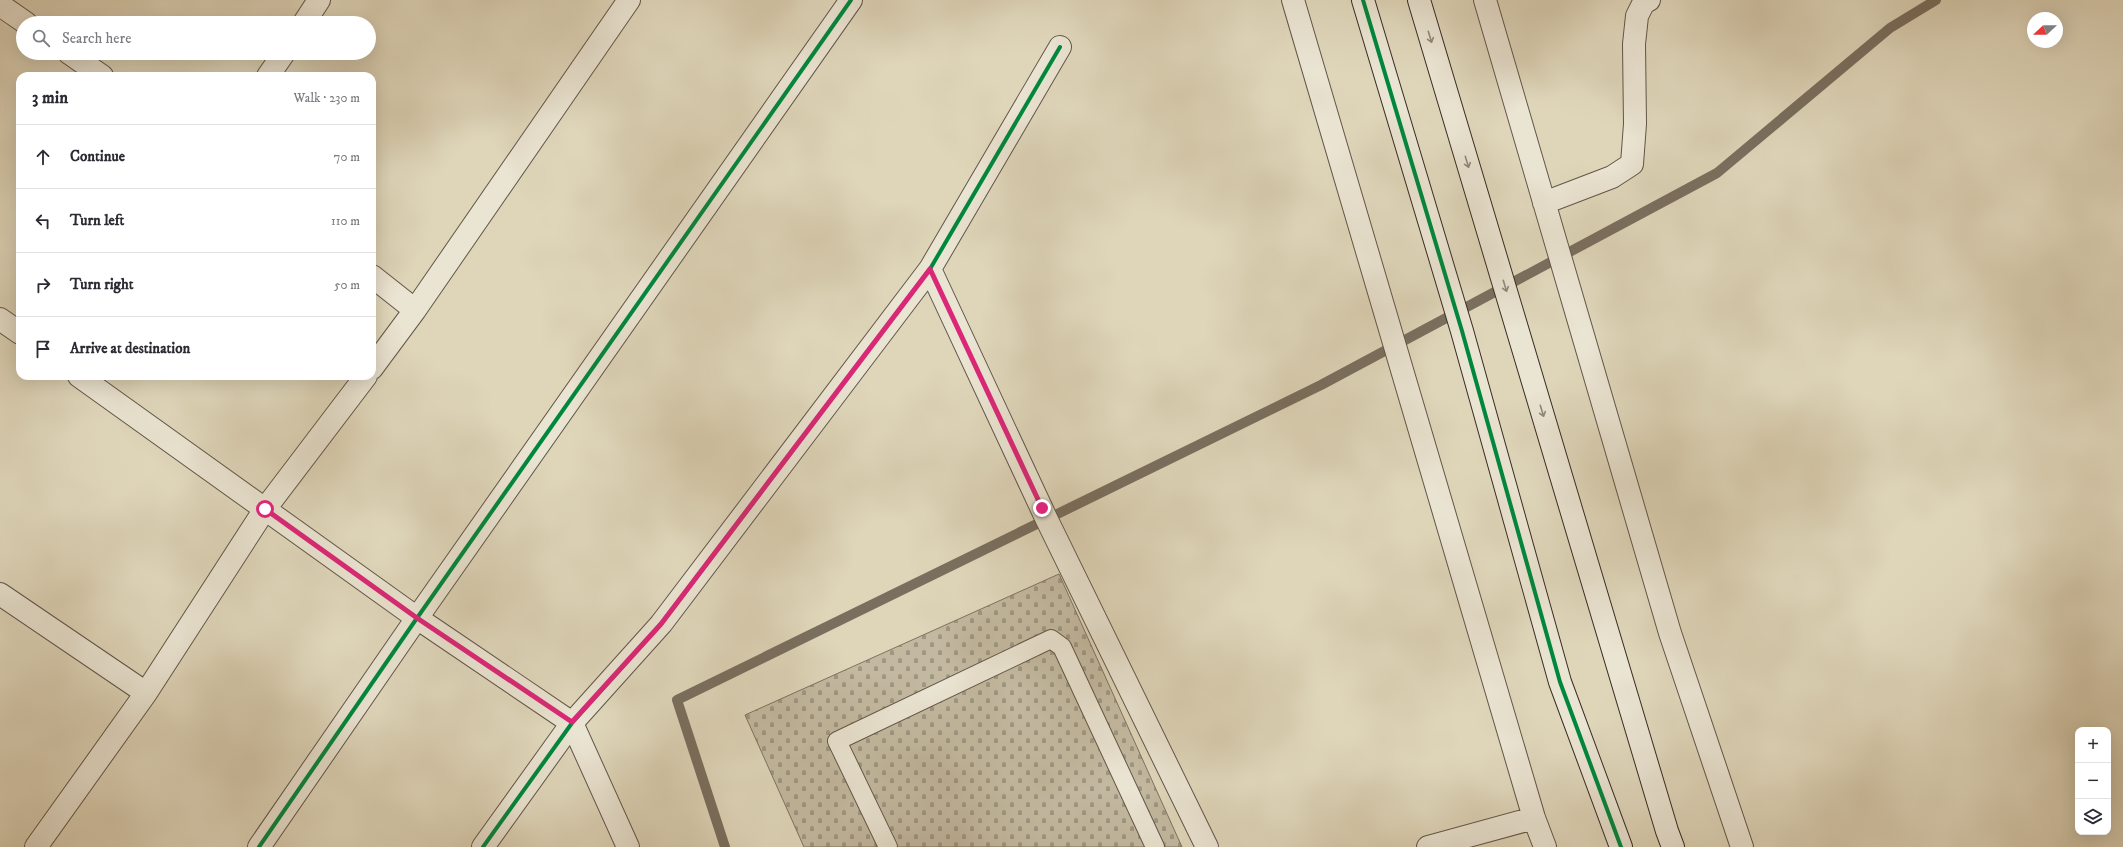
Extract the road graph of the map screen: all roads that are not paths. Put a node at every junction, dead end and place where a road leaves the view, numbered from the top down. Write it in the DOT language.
graph roads {
  1 [pos="319,0"];
  2 [pos="629,0"];
  3 [pos="851,0"];
  4 [pos="1293,0"];
  5 [pos="1363,0"];
  6 [pos="1419,0"];
  7 [pos="1485,0"];
  8 [pos="1649,0"];
  9 [pos="0,5"];
  10 [pos="16,16"];
  11 [pos="309,16"];
  12 [pos="1060,47"];
  13 [pos="79,60"];
  14 [pos="279,60"];
  15 [pos="96,72"];
  16 [pos="271,72"];
  17 [pos="1544,203"];
  18 [pos="930,269"];
  19 [pos="376,279"];
  20 [pos="416,310"];
  21 [pos="0,319"];
  22 [pos="16,330"];
  23 [pos="376,363"];
  24 [pos="85,380"];
  25 [pos="363,380"];
  26 [pos="265,509"];
  27 [pos="0,594"];
  28 [pos="417,618"];
  29 [pos="146,694"];
  30 [pos="572,722"];
  31 [pos="1534,818"];
  32 [pos="36,847"];
  33 [pos="259,847"];
  34 [pos="483,847"];
  35 [pos="628,847"];
  36 [pos="888,847"];
  37 [pos="1155,847"];
  38 [pos="1206,847"];
  39 [pos="1428,847"];
  40 [pos="1545,847"];
  41 [pos="1621,847"];
  42 [pos="1673,847"];
  43 [pos="1742,847"];
  1 -- 11 [label="street"];
  2 -- 20 [label="street"];
  3 -- 28 [label="street"];
  4 -- 31 [label="street"];
  5 -- 41 [label="street"];
  6 -- 42 [label="street, one-way"];
  7 -- 17 [label="street"];
  8 -- 17 [label="street"];
  9 -- 10 [label="street"];
  12 -- 18 [label="street"];
  13 -- 15 [label="street"];
  14 -- 16 [label="street"];
  17 -- 43 [label="street"];
  18 -- 30 [label="street"];
  18 -- 38 [label="street"];
  19 -- 20 [label="street"];
  20 -- 23 [label="street"];
  21 -- 22 [label="street"];
  24 -- 26 [label="street"];
  25 -- 26 [label="street"];
  26 -- 28 [label="street"];
  26 -- 29 [label="street"];
  27 -- 29 [label="street"];
  28 -- 30 [label="street"];
  28 -- 33 [label="street"];
  29 -- 32 [label="street"];
  30 -- 34 [label="street"];
  30 -- 35 [label="street"];
  31 -- 39 [label="street"];
  31 -- 40 [label="street"];
  36 -- 37 [label="lane"];
}
